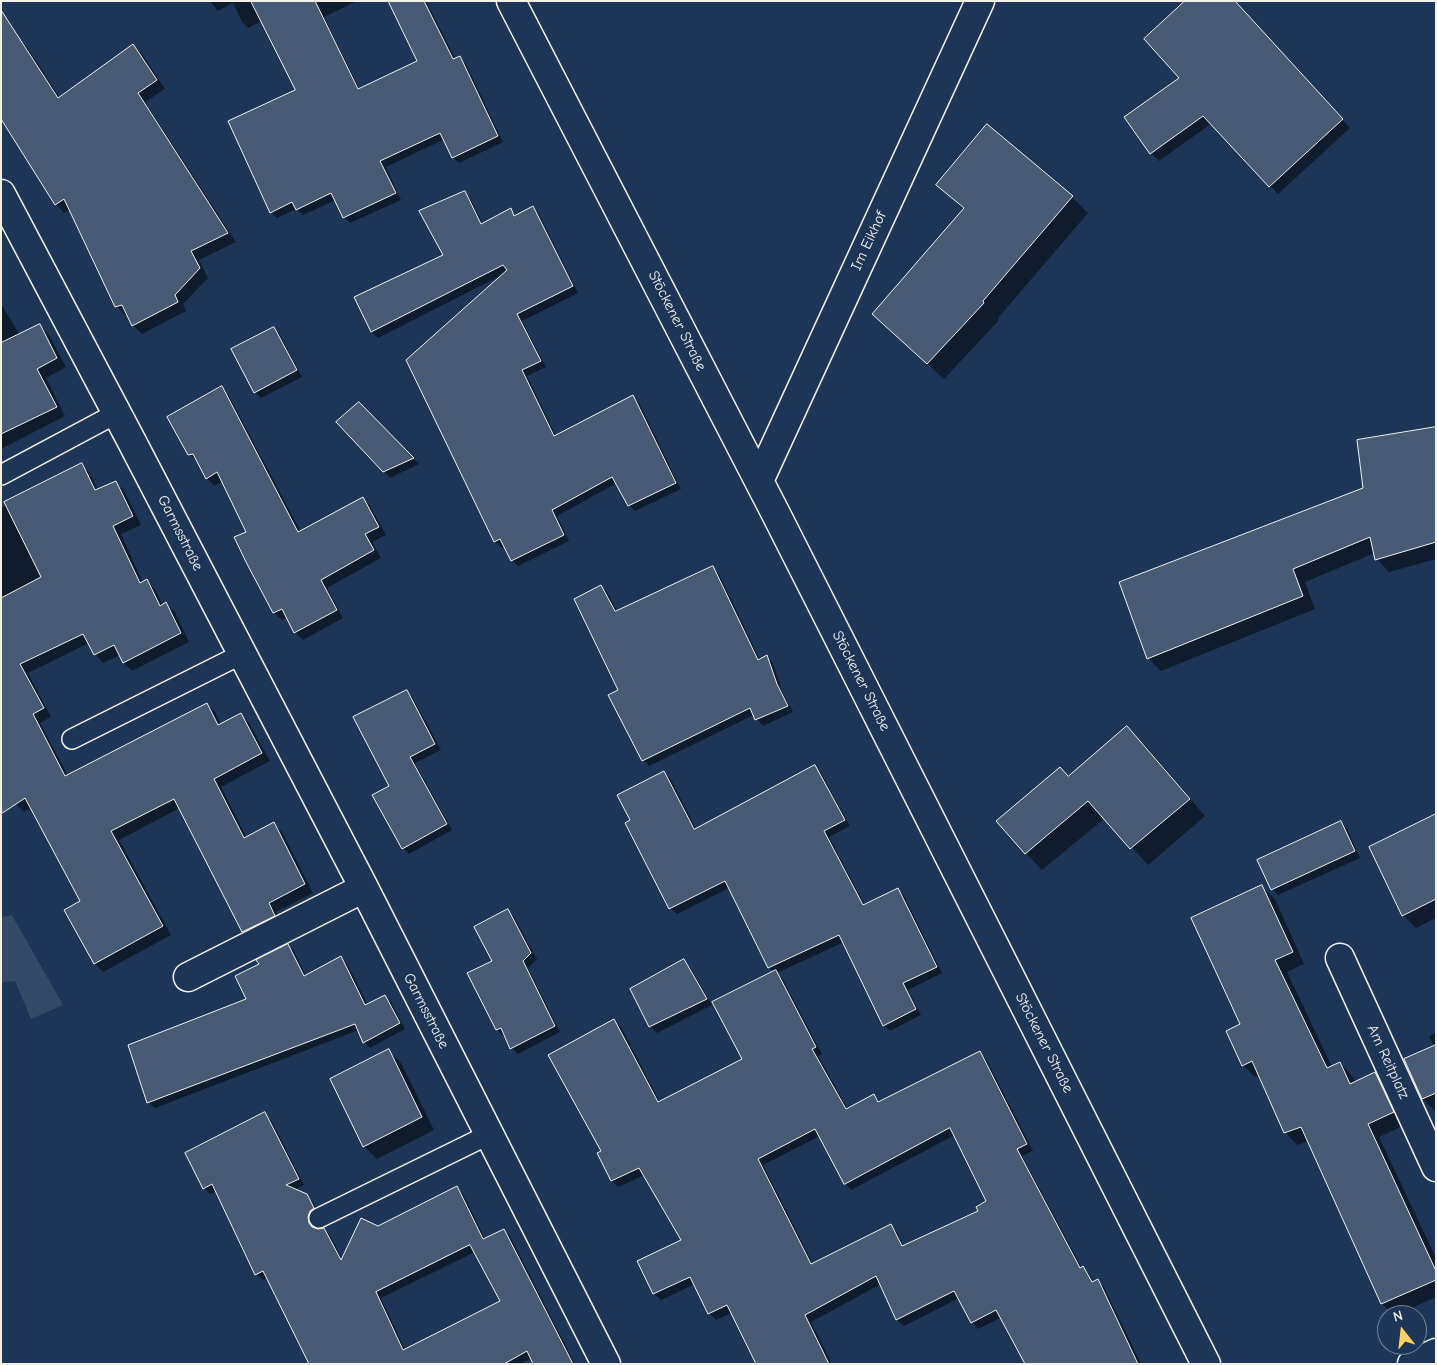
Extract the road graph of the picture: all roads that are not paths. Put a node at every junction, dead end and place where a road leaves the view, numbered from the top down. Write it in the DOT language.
graph roads {
  1 [pos="511,1"];
  2 [pos="980,1"];
  3 [pos="1,194"];
  4 [pos="117,413"];
  5 [pos="1,475"];
  6 [pos="759,481"];
  7 [pos="242,654"];
  8 [pos="72,739"];
  9 [pos="364,888"];
  10 [pos="1340,958"];
  11 [pos="188,977"];
  12 [pos="488,1135"];
  13 [pos="1436,1167"];
  14 [pos="319,1218"];
  15 [pos="1436,1353"];
  16 [pos="606,1364"];
  17 [pos="1206,1364"];
  18 [pos="1412,1364"];
  1 -- 6 [label="street, Stöckener Straße"];
  2 -- 6 [label="street, Im Eikhof"];
  3 -- 4 [label="street, Garmsstraße"];
  4 -- 5 [label="lane"];
  4 -- 7 [label="street, Garmsstraße"];
  6 -- 17 [label="street, Stöckener Straße"];
  7 -- 8 [label="lane"];
  7 -- 9 [label="street, Garmsstraße"];
  9 -- 11 [label="street"];
  9 -- 12 [label="street, Garmsstraße"];
  10 -- 13 [label="street, Am Reitplatz"];
  12 -- 14 [label="lane"];
  12 -- 16 [label="street, Garmsstraße"];
  15 -- 18 [label="street"];
}
